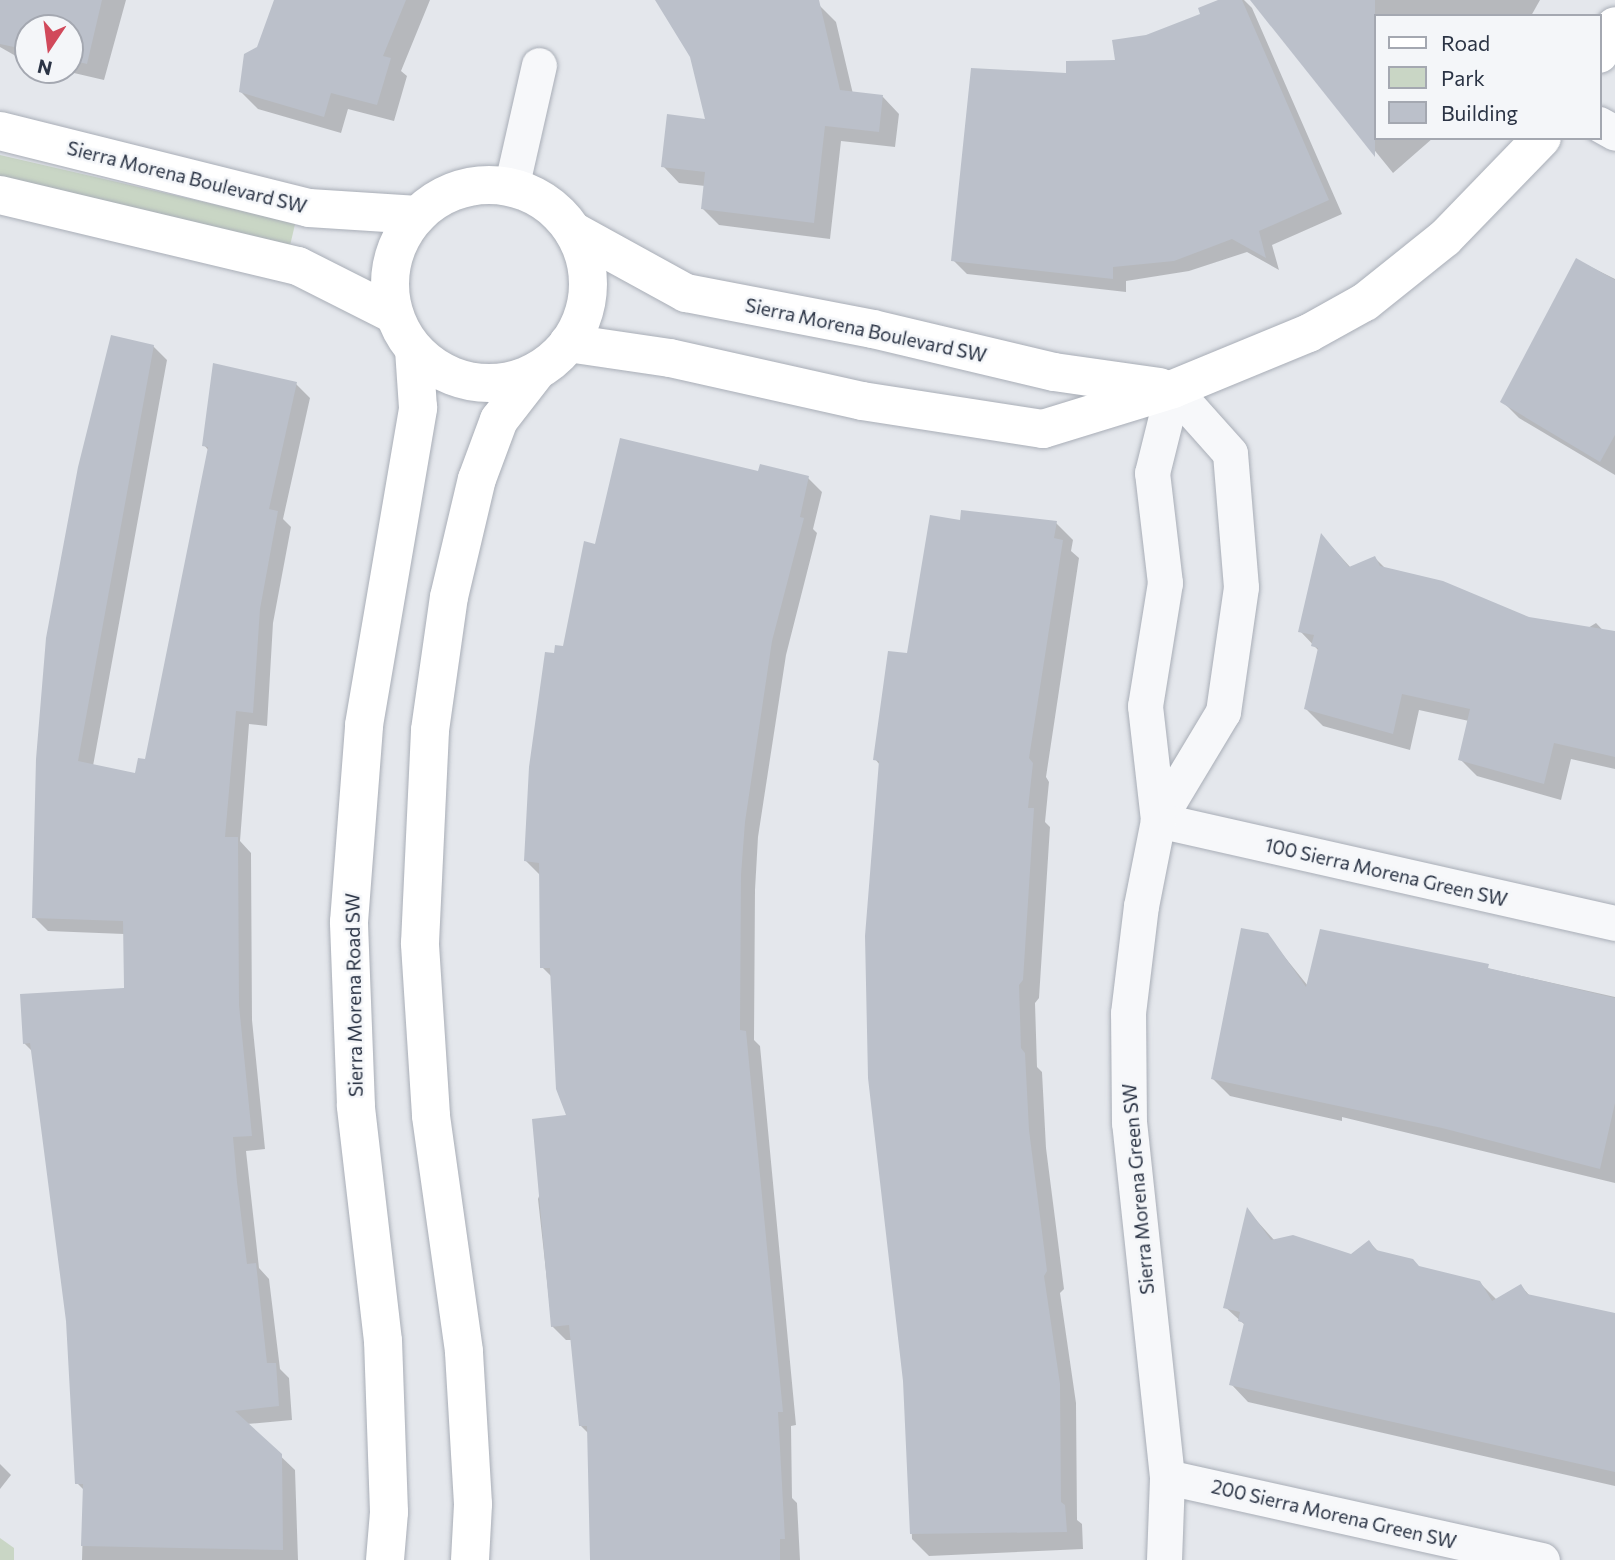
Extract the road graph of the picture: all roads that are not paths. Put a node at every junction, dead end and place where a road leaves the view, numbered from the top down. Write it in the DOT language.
graph roads {
  1 [pos="1615,26"];
  2 [pos="1601,50"];
  3 [pos="539,65"];
  4 [pos="0,131"];
  5 [pos="1540,140"];
  6 [pos="511,188"];
  7 [pos="0,195"];
  8 [pos="418,215"];
  9 [pos="573,231"];
  10 [pos="393,314"];
  11 [pos="568,343"];
  12 [pos="414,349"];
  13 [pos="537,371"];
  14 [pos="1173,389"];
  15 [pos="1158,820"];
  16 [pos="1615,923"];
  17 [pos="1167,1477"];
  18 [pos="385,1560"];
  19 [pos="470,1560"];
  20 [pos="1164,1560"];
  21 [pos="1542,1560"];
  1 -- 2 [label="street"];
  3 -- 6 [label="street"];
  4 -- 8 [label="street, Sierra Morena Boulevard SW"];
  5 -- 14 [label="street"];
  6 -- 8 [label="street"];
  6 -- 9 [label="street"];
  7 -- 10 [label="street"];
  8 -- 10 [label="street"];
  9 -- 11 [label="street"];
  9 -- 14 [label="street, Sierra Morena Boulevard SW"];
  10 -- 12 [label="street"];
  11 -- 13 [label="street"];
  11 -- 14 [label="street"];
  12 -- 13 [label="street"];
  12 -- 18 [label="street, Sierra Morena Road SW"];
  13 -- 19 [label="street"];
  14 -- 15 [label="street, Sierra Morena Green SW"];
  14 -- 15 [label="street, Sierra Morena Green SW"];
  15 -- 16 [label="street, 100 Sierra Morena Green SW"];
  15 -- 17 [label="street, Sierra Morena Green SW"];
  17 -- 20 [label="street, Sierra Morena Green SW"];
  17 -- 21 [label="street, 200 Sierra Morena Green SW"];
}
